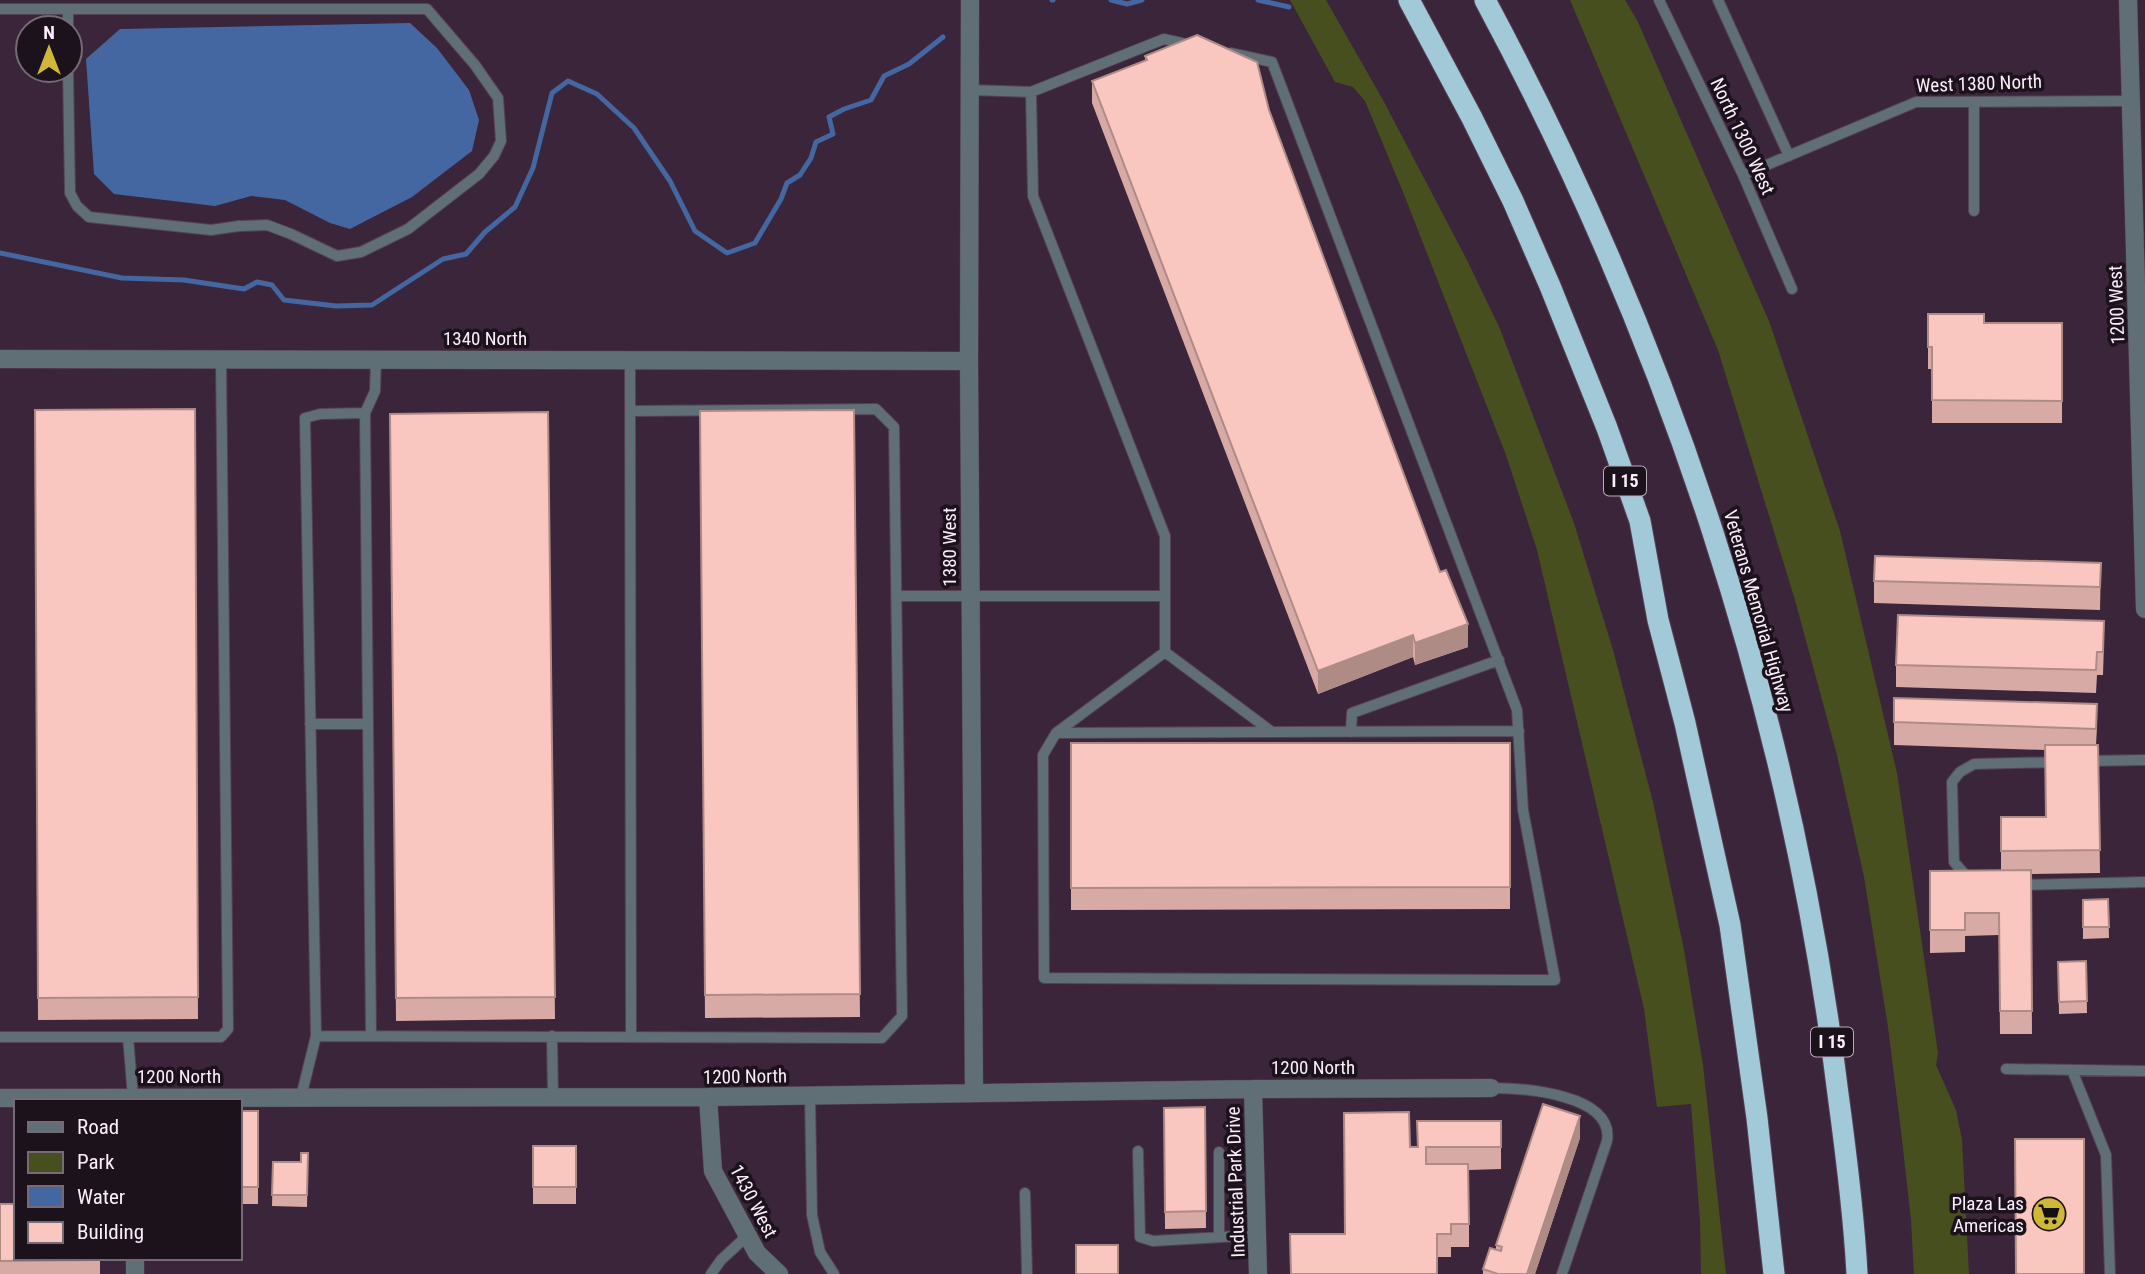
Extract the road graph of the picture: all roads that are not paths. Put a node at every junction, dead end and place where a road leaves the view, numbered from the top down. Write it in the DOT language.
graph roads {
  1 [pos="970,0"];
  2 [pos="1391,0"];
  3 [pos="1409,0"];
  4 [pos="1485,0"];
  5 [pos="1496,0"];
  6 [pos="1659,0"];
  7 [pos="1718,0"];
  8 [pos="2128,0"];
  9 [pos="0,9"];
  10 [pos="68,9"];
  11 [pos="68,14"];
  12 [pos="1506,39"];
  13 [pos="1205,47"];
  14 [pos="1219,50"];
  15 [pos="1443,62"];
  16 [pos="68,84"];
  17 [pos="970,90"];
  18 [pos="1031,92"];
  19 [pos="2138,100"];
  20 [pos="1974,102"];
  21 [pos="1789,156"];
  22 [pos="1743,175"];
  23 [pos="1974,211"];
  24 [pos="1792,289"];
  25 [pos="2141,311"];
  26 [pos="220,358"];
  27 [pos="376,358"];
  28 [pos="0,359"];
  29 [pos="630,360"];
  30 [pos="969,361"];
  31 [pos="630,411"];
  32 [pos="365,413"];
  33 [pos="2144,536"];
  34 [pos="897,596"];
  35 [pos="971,596"];
  36 [pos="1165,596"];
  37 [pos="2145,609"];
  38 [pos="1165,652"];
  39 [pos="1499,660"];
  40 [pos="310,724"];
  41 [pos="368,724"];
  42 [pos="1518,731"];
  43 [pos="1273,732"];
  44 [pos="1351,732"];
  45 [pos="1056,733"];
  46 [pos="2145,760"];
  47 [pos="2145,881"];
  48 [pos="1976,884"];
  49 [pos="2010,886"];
  50 [pos="316,1036"];
  51 [pos="371,1036"];
  52 [pos="552,1036"];
  53 [pos="0,1037"];
  54 [pos="128,1037"];
  55 [pos="631,1037"];
  56 [pos="2006,1069"];
  57 [pos="2072,1070"];
  58 [pos="2145,1071"];
  59 [pos="1253,1088"];
  60 [pos="1491,1088"];
  61 [pos="974,1093"];
  62 [pos="810,1096"];
  63 [pos="301,1097"];
  64 [pos="553,1097"];
  65 [pos="708,1097"];
  66 [pos="0,1098"];
  67 [pos="133,1099"];
  68 [pos="1138,1151"];
  69 [pos="1219,1152"];
  70 [pos="1025,1193"];
  71 [pos="748,1235"];
  72 [pos="1257,1235"];
  73 [pos="1219,1237"];
  74 [pos="711,1274"];
  75 [pos="779,1274"];
  76 [pos="834,1274"];
  77 [pos="1027,1274"];
  78 [pos="1258,1274"];
  79 [pos="1562,1274"];
  80 [pos="1774,1274"];
  81 [pos="1857,1274"];
  82 [pos="2110,1274"];
  1 -- 17 [label="street, 1380 West"];
  2 -- 15 [label="highway"];
  3 -- 15 [label="highway, I 15"];
  4 -- 12 [label="highway, Veterans Memorial Highway / I 15"];
  5 -- 12 [label="highway"];
  6 -- 22 [label="lane, North 1300 West"];
  7 -- 21 [label="lane"];
  8 -- 19 [label="street, 1200 West"];
  9 -- 10 [label="lane"];
  10 -- 11 [label="lane"];
  10 -- 16 [label="lane"];
  12 -- 81 [label="highway, Veterans Memorial Highway / I 15"];
  13 -- 18 [label="lane"];
  14 -- 39 [label="lane"];
  15 -- 80 [label="highway, I 15"];
  17 -- 18 [label="lane"];
  17 -- 30 [label="street, 1380 West"];
  18 -- 36 [label="lane"];
  19 -- 20 [label="lane, West 1380 North"];
  19 -- 25 [label="street, 1200 West"];
  20 -- 21 [label="lane, West 1380 North"];
  20 -- 23 [label="lane"];
  21 -- 22 [label="lane, West 1380 North"];
  22 -- 24 [label="lane, North 1300 West"];
  25 -- 33 [label="street, 1200 West"];
  26 -- 27 [label="street, 1340 North"];
  26 -- 28 [label="street, 1340 North"];
  26 -- 54 [label="lane"];
  27 -- 29 [label="street, 1340 North"];
  27 -- 32 [label="lane"];
  29 -- 30 [label="street, 1340 North"];
  29 -- 31 [label="lane"];
  30 -- 35 [label="street, 1380 West"];
  31 -- 34 [label="lane"];
  31 -- 55 [label="lane"];
  32 -- 40 [label="lane"];
  32 -- 41 [label="lane"];
  33 -- 37 [label="street, 1200 West"];
  34 -- 35 [label="lane"];
  34 -- 55 [label="lane"];
  35 -- 36 [label="lane"];
  35 -- 61 [label="street, 1380 West"];
  36 -- 38 [label="lane"];
  38 -- 43 [label="lane"];
  38 -- 45 [label="lane"];
  39 -- 42 [label="lane"];
  39 -- 44 [label="lane"];
  40 -- 41 [label="lane"];
  40 -- 50 [label="lane"];
  41 -- 51 [label="lane"];
  42 -- 44 [label="lane"];
  42 -- 45 [label="lane"];
  43 -- 44 [label="lane"];
  43 -- 45 [label="lane"];
  46 -- 48 [label="lane"];
  47 -- 49 [label="lane"];
  50 -- 51 [label="lane"];
  50 -- 63 [label="lane"];
  51 -- 52 [label="lane"];
  52 -- 55 [label="lane"];
  52 -- 64 [label="lane"];
  53 -- 54 [label="lane"];
  54 -- 67 [label="lane"];
  56 -- 57 [label="lane"];
  57 -- 58 [label="lane"];
  57 -- 82 [label="lane"];
  59 -- 60 [label="street, 1200 North"];
  59 -- 61 [label="street, 1200 North"];
  59 -- 72 [label="street, Industrial Park Drive"];
  60 -- 79 [label="lane"];
  61 -- 62 [label="street, 1200 North"];
  62 -- 65 [label="street, 1200 North"];
  62 -- 76 [label="lane"];
  63 -- 64 [label="street, 1200 North"];
  63 -- 67 [label="street, 1200 North"];
  64 -- 65 [label="street, 1200 North"];
  65 -- 71 [label="street, 1430 West"];
  66 -- 67 [label="street, 1200 North"];
  68 -- 73 [label="lane"];
  69 -- 73 [label="lane"];
  70 -- 77 [label="lane"];
  71 -- 74 [label="lane"];
  71 -- 75 [label="street, 1430 West"];
  72 -- 73 [label="lane"];
  72 -- 78 [label="street, Industrial Park Drive"];
}
